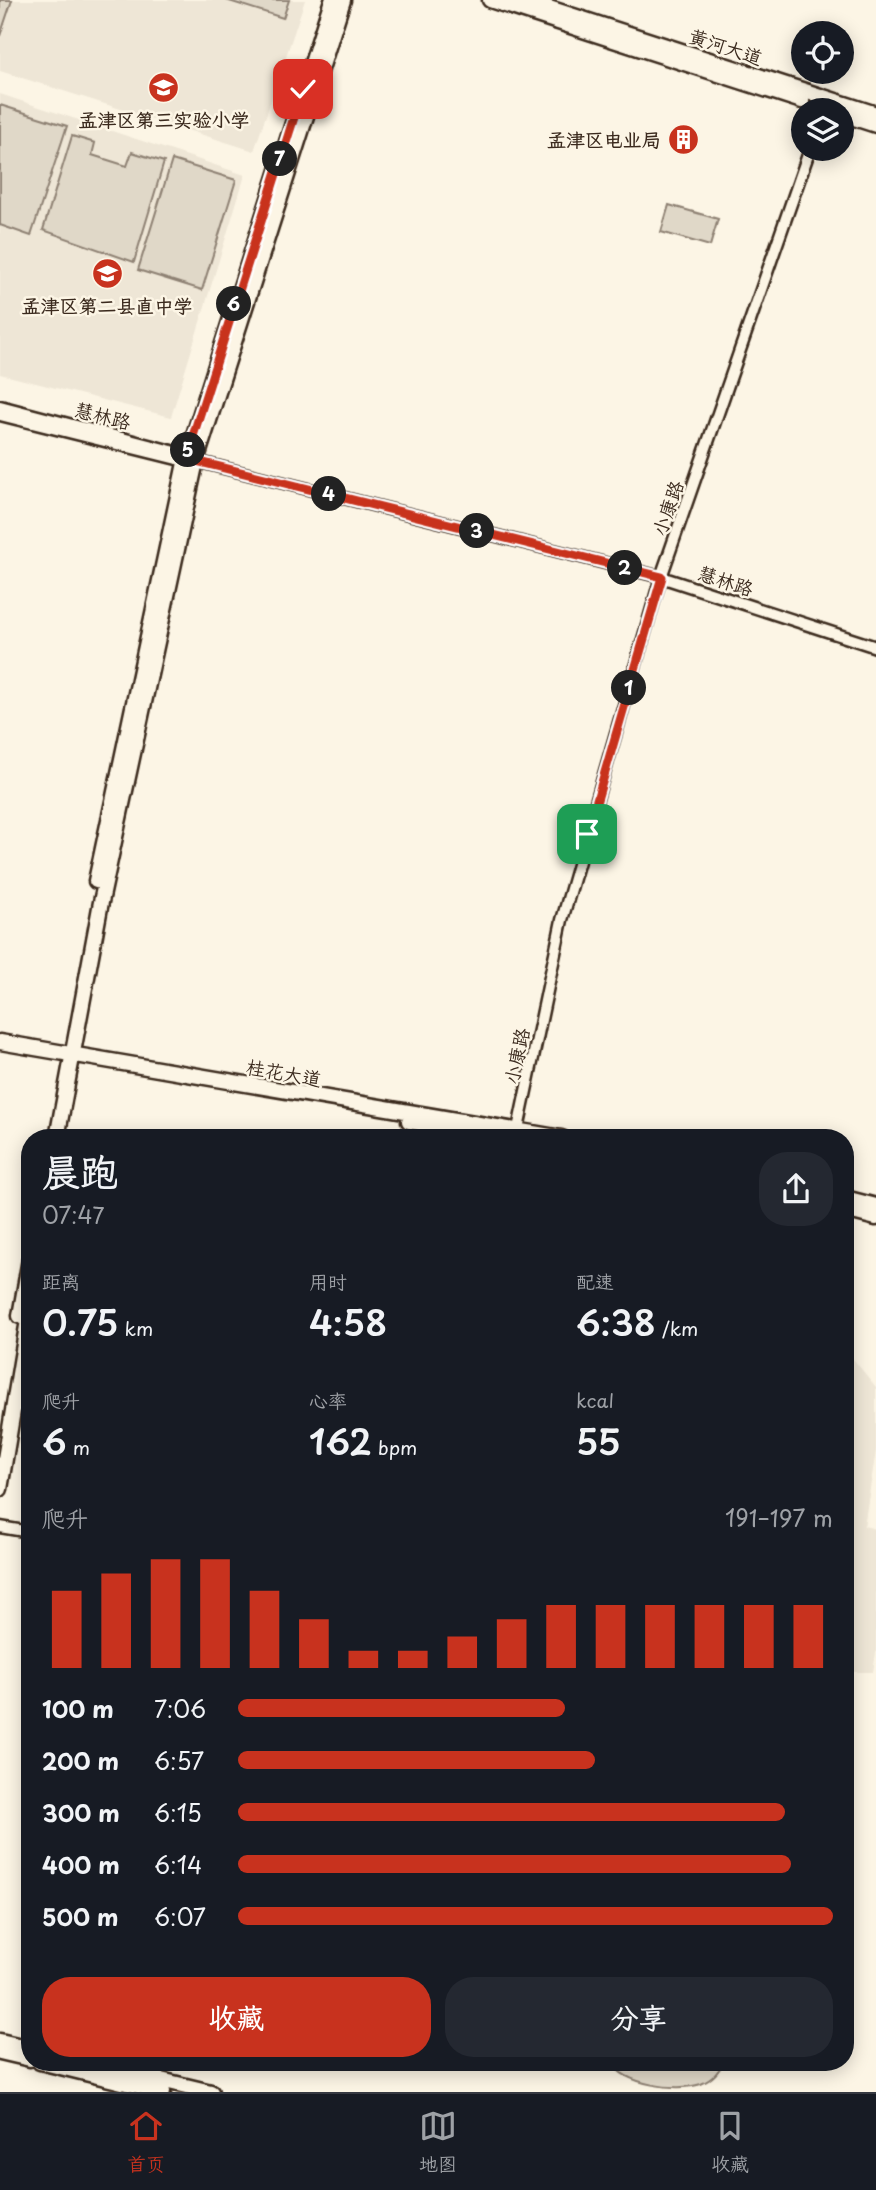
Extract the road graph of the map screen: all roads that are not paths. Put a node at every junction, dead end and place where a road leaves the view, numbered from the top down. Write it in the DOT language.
graph roads {
  1 [pos="332,0"];
  2 [pos="343,0"];
  3 [pos="490,0"];
  4 [pos="524,0"];
  5 [pos="802,98"];
  6 [pos="804,98"];
  7 [pos="854,110"];
  8 [pos="876,114"];
  9 [pos="854,118"];
  10 [pos="876,125"];
  11 [pos="806,161"];
  12 [pos="0,406"];
  13 [pos="0,415"];
  14 [pos="189,460"];
  15 [pos="662,577"];
  16 [pos="876,647"];
  17 [pos="0,1042"];
  18 [pos="0,1052"];
  19 [pos="66,1059"];
  20 [pos="52,1129"];
  21 [pos="59,1129"];
  22 [pos="451,1129"];
  23 [pos="518,1129"];
  24 [pos="854,1200"];
  25 [pos="876,1206"];
  26 [pos="854,1212"];
  27 [pos="876,1217"];
  28 [pos="21,1313"];
  29 [pos="21,1362"];
  30 [pos="0,1440"];
  31 [pos="0,1489"];
  32 [pos="0,1527"];
  33 [pos="21,1530"];
  34 [pos="0,2041"];
  35 [pos="21,2046"];
  36 [pos="0,2052"];
  37 [pos="21,2057"];
  38 [pos="77,2071"];
  39 [pos="124,2071"];
  40 [pos="163,2092"];
  41 [pos="211,2092"];
  1 -- 14 [label="main road"];
  2 -- 14 [label="main road"];
  3 -- 5 [label="main road, 黄河大道"];
  4 -- 6 [label="main road, 黄河大道"];
  7 -- 8 [label="main road, 黄河大道"];
  9 -- 10 [label="main road"];
  11 -- 15 [label="street, 小康路"];
  12 -- 14 [label="street, 慧林路"];
  13 -- 14 [label="street, 慧林路"];
  14 -- 15 [label="street, 慧林路"];
  14 -- 19 [label="main road"];
  15 -- 16 [label="street, 慧林路"];
  15 -- 23 [label="street, 小康路"];
  17 -- 19 [label="main road, 桂花大道"];
  18 -- 19 [label="main road, 桂花大道"];
  19 -- 20 [label="main road"];
  19 -- 21 [label="main road"];
  19 -- 22 [label="main road, 桂花大道"];
  19 -- 23 [label="main road, 桂花大道"];
  24 -- 25 [label="main road"];
  26 -- 27 [label="main road"];
  28 -- 30 [label="main road"];
  29 -- 31 [label="main road"];
  32 -- 33 [label="street"];
  34 -- 35 [label="main road"];
  36 -- 37 [label="main road"];
  38 -- 40 [label="main road"];
  39 -- 41 [label="main road"];
}
